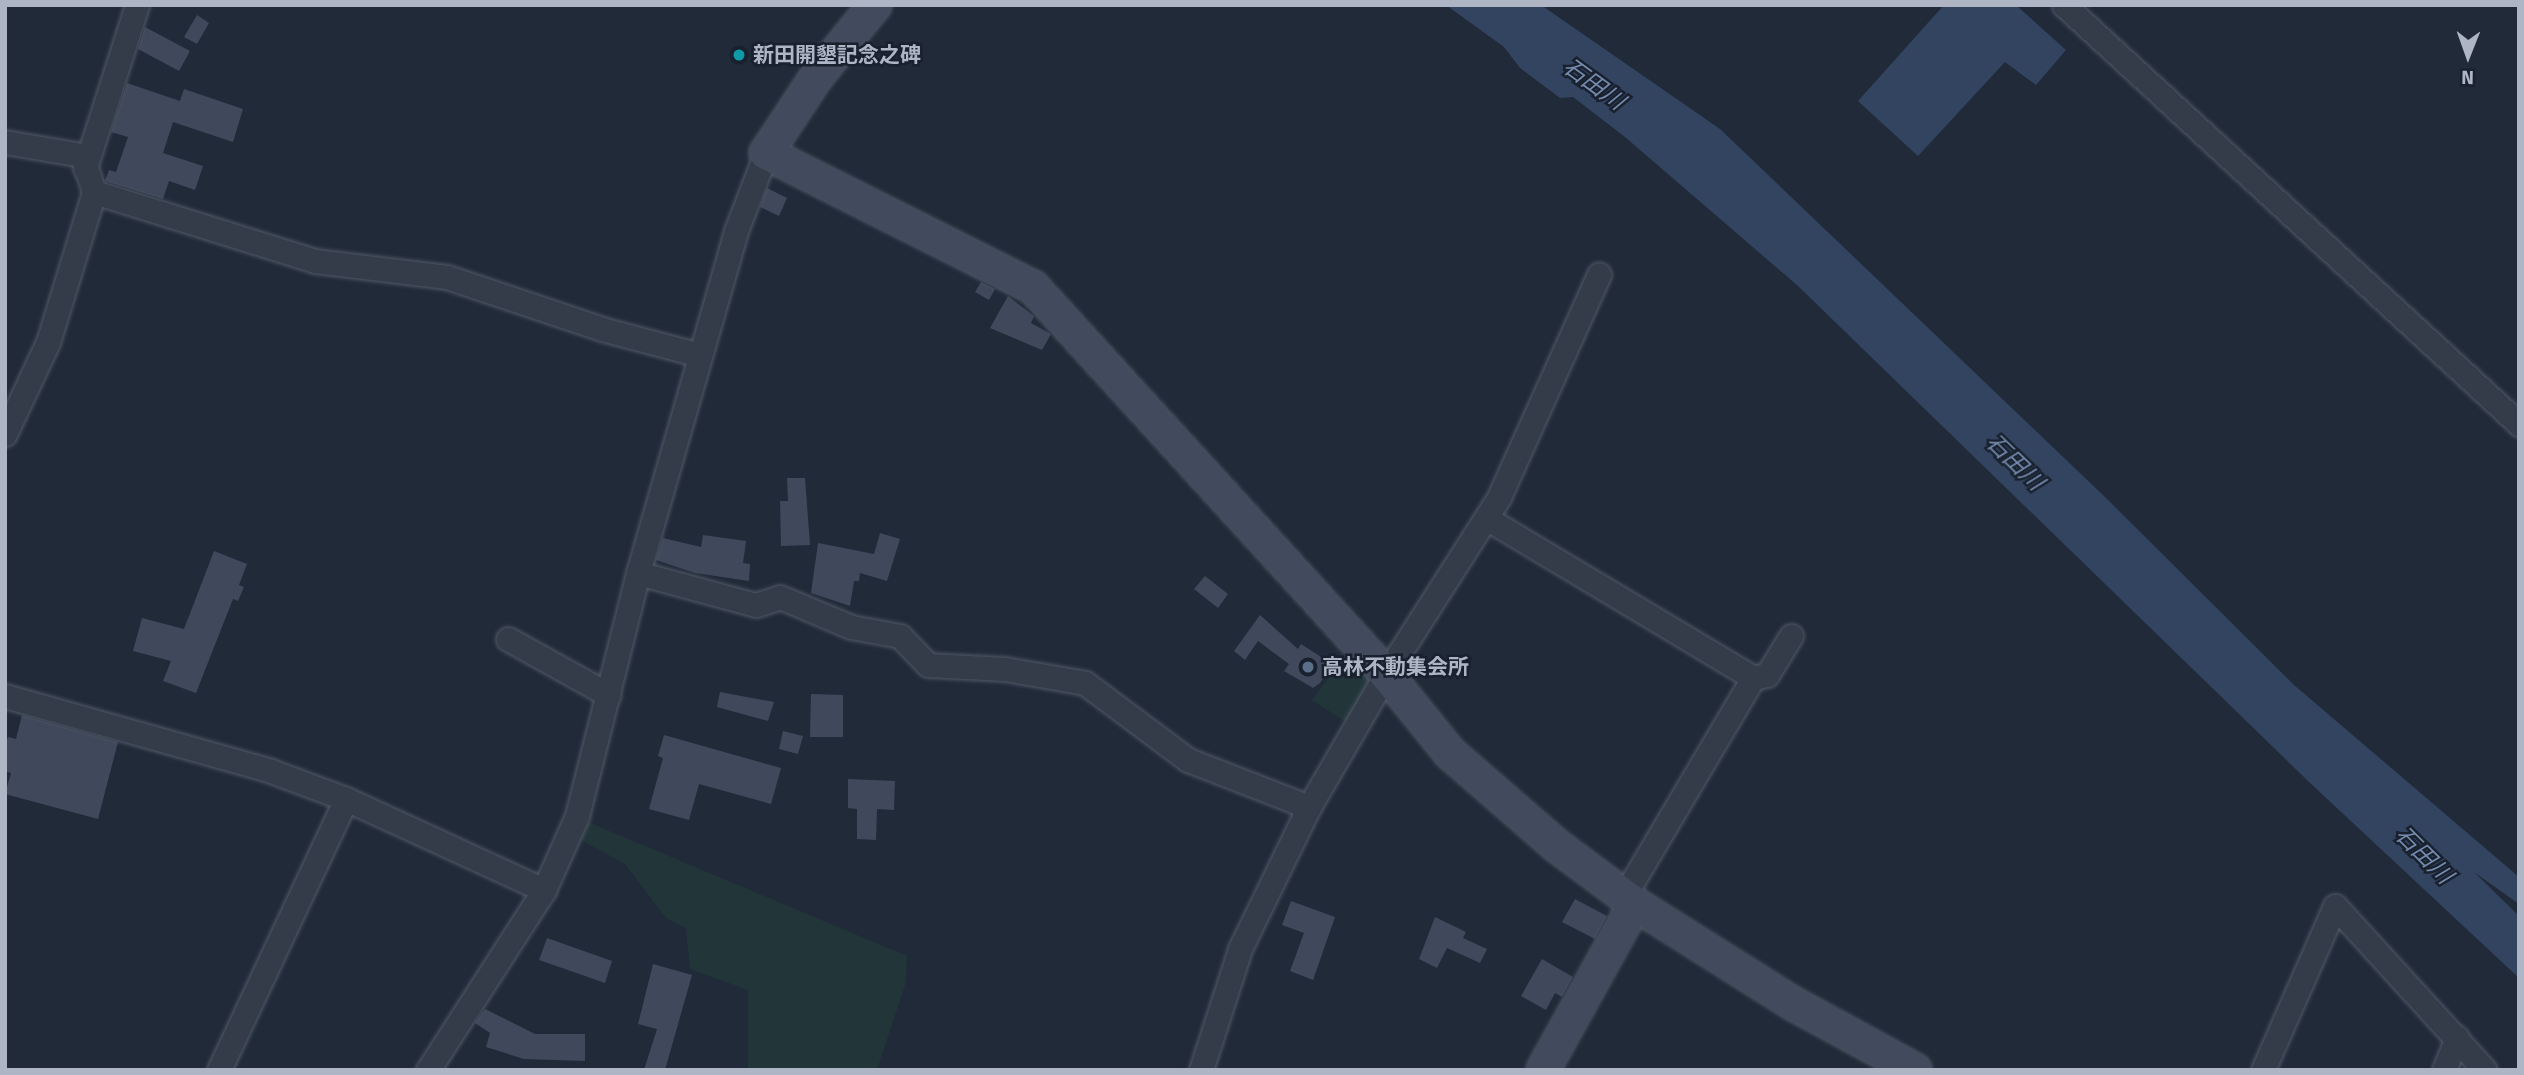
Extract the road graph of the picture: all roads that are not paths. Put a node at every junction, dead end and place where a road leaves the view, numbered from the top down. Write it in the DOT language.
graph roads {
  1 [pos="137,5"];
  2 [pos="874,5"];
  3 [pos="2064,5"];
  4 [pos="5,142"];
  5 [pos="766,153"];
  6 [pos="85,168"];
  7 [pos="94,192"];
  8 [pos="1599,274"];
  9 [pos="700,355"];
  10 [pos="2519,424"];
  11 [pos="5,434"];
  12 [pos="1486,518"];
  13 [pos="638,573"];
  14 [pos="1791,636"];
  15 [pos="508,639"];
  16 [pos="1386,674"];
  17 [pos="1753,678"];
  18 [pos="609,695"];
  19 [pos="5,696"];
  20 [pos="346,799"];
  21 [pos="1309,807"];
  22 [pos="544,890"];
  23 [pos="1630,900"];
  24 [pos="2457,1037"];
  25 [pos="219,1070"];
  26 [pos="428,1070"];
  27 [pos="1201,1070"];
  28 [pos="1543,1070"];
  29 [pos="1915,1070"];
  30 [pos="2263,1070"];
  31 [pos="2444,1070"];
  32 [pos="2485,1070"];
  1 -- 6 [label="street"];
  2 -- 5 [label="street"];
  3 -- 10 [label="street"];
  4 -- 6 [label="street"];
  5 -- 9 [label="street"];
  5 -- 16 [label="street"];
  6 -- 7 [label="street"];
  7 -- 9 [label="street"];
  7 -- 11 [label="street"];
  8 -- 12 [label="street"];
  9 -- 13 [label="street"];
  12 -- 16 [label="street"];
  12 -- 17 [label="street"];
  13 -- 18 [label="street"];
  13 -- 21 [label="street"];
  14 -- 17 [label="street"];
  15 -- 18 [label="street"];
  16 -- 21 [label="street"];
  16 -- 23 [label="street"];
  17 -- 23 [label="street"];
  18 -- 22 [label="street"];
  19 -- 20 [label="street"];
  20 -- 22 [label="street"];
  20 -- 25 [label="street"];
  21 -- 27 [label="street"];
  22 -- 26 [label="street"];
  23 -- 28 [label="street"];
  23 -- 29 [label="street"];
  24 -- 30 [label="street"];
  24 -- 31 [label="street"];
  24 -- 32 [label="street"];
}
